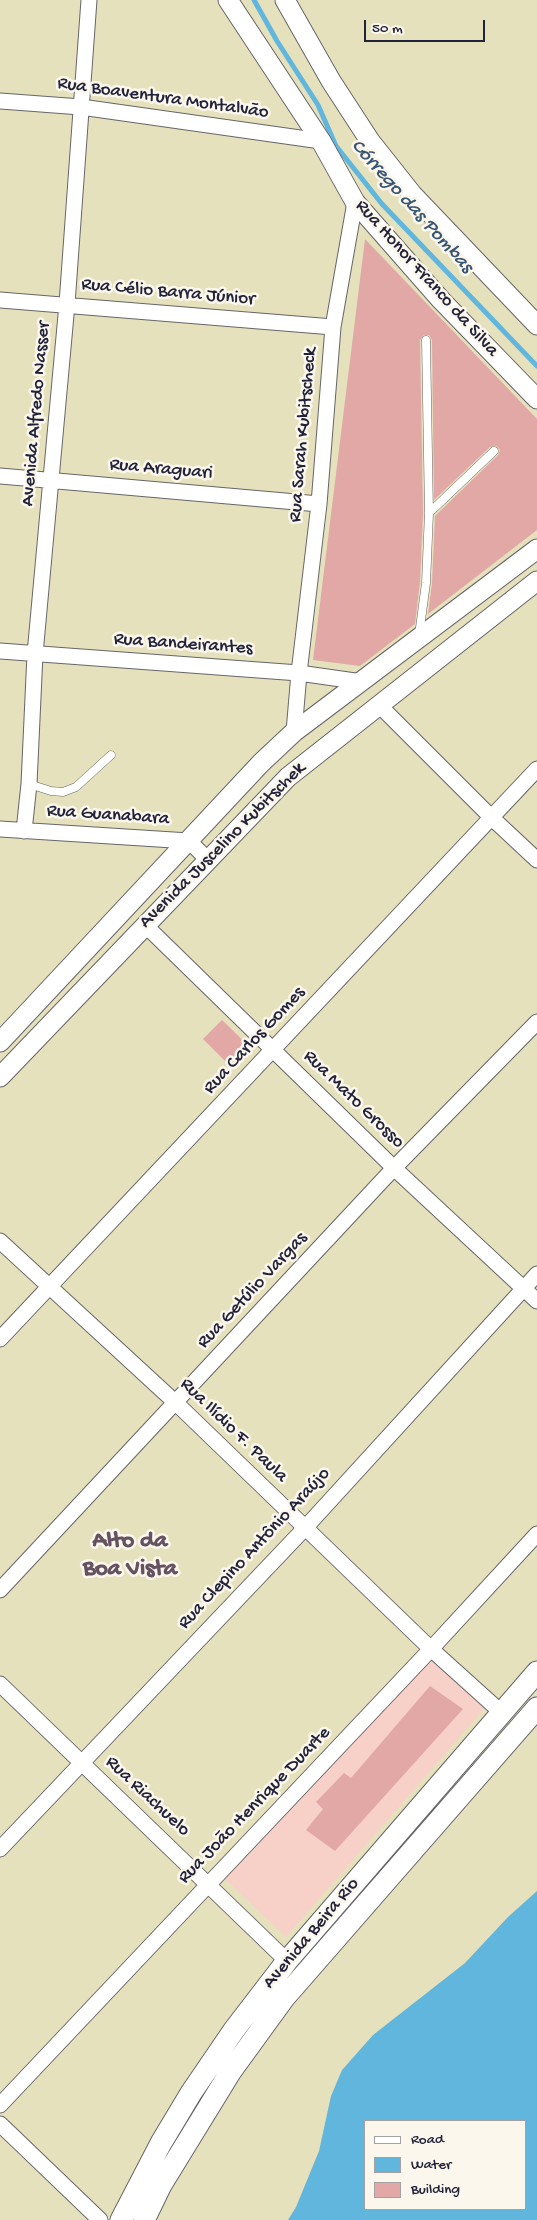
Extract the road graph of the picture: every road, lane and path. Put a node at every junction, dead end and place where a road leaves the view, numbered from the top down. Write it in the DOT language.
graph roads {
  1 [pos="88,0"];
  2 [pos="228,0"];
  3 [pos="285,0"];
  4 [pos="0,100"];
  5 [pos="81,107"];
  6 [pos="321,141"];
  7 [pos="355,202"];
  8 [pos="0,300"];
  9 [pos="67,304"];
  10 [pos="537,325"];
  11 [pos="332,327"];
  12 [pos="426,340"];
  13 [pos="537,399"];
  14 [pos="494,451"];
  15 [pos="0,476"];
  16 [pos="52,480"];
  17 [pos="319,504"];
  18 [pos="429,513"];
  19 [pos="537,548"];
  20 [pos="537,581"];
  21 [pos="418,640"];
  22 [pos="0,651"];
  23 [pos="35,654"];
  24 [pos="299,673"];
  25 [pos="362,682"];
  26 [pos="379,705"];
  27 [pos="294,732"];
  28 [pos="110,755"];
  29 [pos="537,770"];
  30 [pos="29,784"];
  31 [pos="492,818"];
  32 [pos="0,829"];
  33 [pos="24,831"];
  34 [pos="189,841"];
  35 [pos="207,859"];
  36 [pos="537,860"];
  37 [pos="144,925"];
  38 [pos="70,967"];
  39 [pos="88,984"];
  40 [pos="537,1022"];
  41 [pos="0,1042"];
  42 [pos="274,1051"];
  43 [pos="0,1077"];
  44 [pos="394,1168"];
  45 [pos="0,1241"];
  46 [pos="537,1274"];
  47 [pos="49,1286"];
  48 [pos="524,1288"];
  49 [pos="537,1301"];
  50 [pos="0,1339"];
  51 [pos="176,1403"];
  52 [pos="305,1528"];
  53 [pos="537,1534"];
  54 [pos="0,1590"];
  55 [pos="432,1649"];
  56 [pos="537,1672"];
  57 [pos="0,1684"];
  58 [pos="537,1708"];
  59 [pos="502,1713"];
  60 [pos="81,1762"];
  61 [pos="0,1849"];
  62 [pos="209,1883"];
  63 [pos="287,1960"];
  64 [pos="0,2105"];
  65 [pos="0,2124"];
  66 [pos="100,2220"];
  67 [pos="121,2220"];
  68 [pos="144,2220"];
  1 -- 5 [label="street, Avenida Alfredo Nasser"];
  2 -- 6 [label="street, Rua Honor Franco da Silva"];
  3 -- 10 [label="street"];
  4 -- 5 [label="street, Rua Boaventura Montalvão"];
  5 -- 6 [label="street, Rua Boaventura Montalvão"];
  5 -- 9 [label="street, Avenida Alfredo Nasser"];
  6 -- 7 [label="street, Rua Honor Franco da Silva"];
  7 -- 11 [label="street, Rua Sarah Kubitscheck"];
  7 -- 13 [label="street, Rua Honor Franco da Silva"];
  8 -- 9 [label="street, Rua Célio Barra Júnior"];
  9 -- 11 [label="street, Rua Célio Barra Júnior"];
  9 -- 16 [label="street, Avenida Alfredo Nasser"];
  11 -- 17 [label="street, Rua Sarah Kubitscheck"];
  12 -- 18 [label="lane"];
  14 -- 18 [label="lane"];
  15 -- 16 [label="street, Rua Araguari"];
  16 -- 17 [label="street, Rua Araguari"];
  16 -- 23 [label="street, Avenida Alfredo Nasser"];
  17 -- 24 [label="street, Rua Sarah Kubitscheck"];
  18 -- 21 [label="lane"];
  19 -- 21 [label="street, Avenida Juscelino Kubitschek"];
  20 -- 26 [label="street, Avenida Juscelino Kubitschek"];
  21 -- 25 [label="street, Avenida Juscelino Kubitschek"];
  22 -- 23 [label="street, Rua Bandeirantes"];
  23 -- 24 [label="street, Rua Bandeirantes"];
  23 -- 30 [label="street, Avenida Alfredo Nasser"];
  24 -- 25 [label="street, Rua Bandeirantes"];
  24 -- 27 [label="street, Rua Sarah Kubitscheck"];
  25 -- 27 [label="street, Avenida Juscelino Kubitschek"];
  26 -- 31 [label="street"];
  26 -- 35 [label="street, Avenida Juscelino Kubitschek"];
  27 -- 34 [label="street, Avenida Juscelino Kubitschek"];
  28 -- 30 [label="lane"];
  29 -- 31 [label="street, Rua Carlos Gomes"];
  30 -- 33 [label="street, Avenida Alfredo Nasser"];
  31 -- 36 [label="street"];
  31 -- 42 [label="street, Rua Carlos Gomes"];
  32 -- 33 [label="street, Rua Guanabara"];
  33 -- 34 [label="street, Rua Guanabara"];
  34 -- 35 [label="street, Rua Guanabara"];
  34 -- 38 [label="street, Avenida Juscelino Kubitschek"];
  35 -- 37 [label="street, Avenida Juscelino Kubitschek"];
  37 -- 39 [label="street, Avenida Juscelino Kubitschek"];
  37 -- 42 [label="street, Rua Mato Grosso"];
  38 -- 39 [label="street"];
  38 -- 41 [label="street, Avenida Juscelino Kubitschek"];
  39 -- 43 [label="street, Avenida Juscelino Kubitschek"];
  40 -- 44 [label="street, Rua Getúlio Vargas"];
  42 -- 44 [label="street, Rua Mato Grosso"];
  42 -- 47 [label="street, Rua Carlos Gomes"];
  44 -- 48 [label="street, Rua Mato Grosso"];
  44 -- 51 [label="street, Rua Getúlio Vargas"];
  45 -- 47 [label="street, Rua Ilídio F. Paula"];
  46 -- 48 [label="street, Rua Clepino Antônio Araújo"];
  47 -- 50 [label="street, Rua Carlos Gomes"];
  47 -- 51 [label="street, Rua Ilídio F. Paula"];
  48 -- 49 [label="street, Rua Mato Grosso"];
  48 -- 52 [label="street, Rua Clepino Antônio Araújo"];
  51 -- 52 [label="street, Rua Ilídio F. Paula"];
  51 -- 54 [label="street, Rua Getúlio Vargas"];
  52 -- 55 [label="street, Rua Ilídio F. Paula"];
  52 -- 60 [label="street, Rua Clepino Antônio Araújo"];
  53 -- 55 [label="street, Rua João Henrique Duarte"];
  55 -- 59 [label="street, Rua Ilídio F. Paula"];
  55 -- 62 [label="street, Rua João Henrique Duarte"];
  56 -- 59 [label="main road, Avenida Beira Rio"];
  57 -- 60 [label="street, Rua Riachuelo"];
  58 -- 68 [label="main road, Avenida Beira Rio"];
  59 -- 63 [label="main road, Avenida Beira Rio"];
  60 -- 61 [label="street, Rua Clepino Antônio Araújo"];
  60 -- 62 [label="street, Rua Riachuelo"];
  62 -- 63 [label="street, Rua Riachuelo"];
  62 -- 64 [label="street, Rua João Henrique Duarte"];
  63 -- 67 [label="main road, Avenida Beira Rio"];
  65 -- 66 [label="street"];
}
